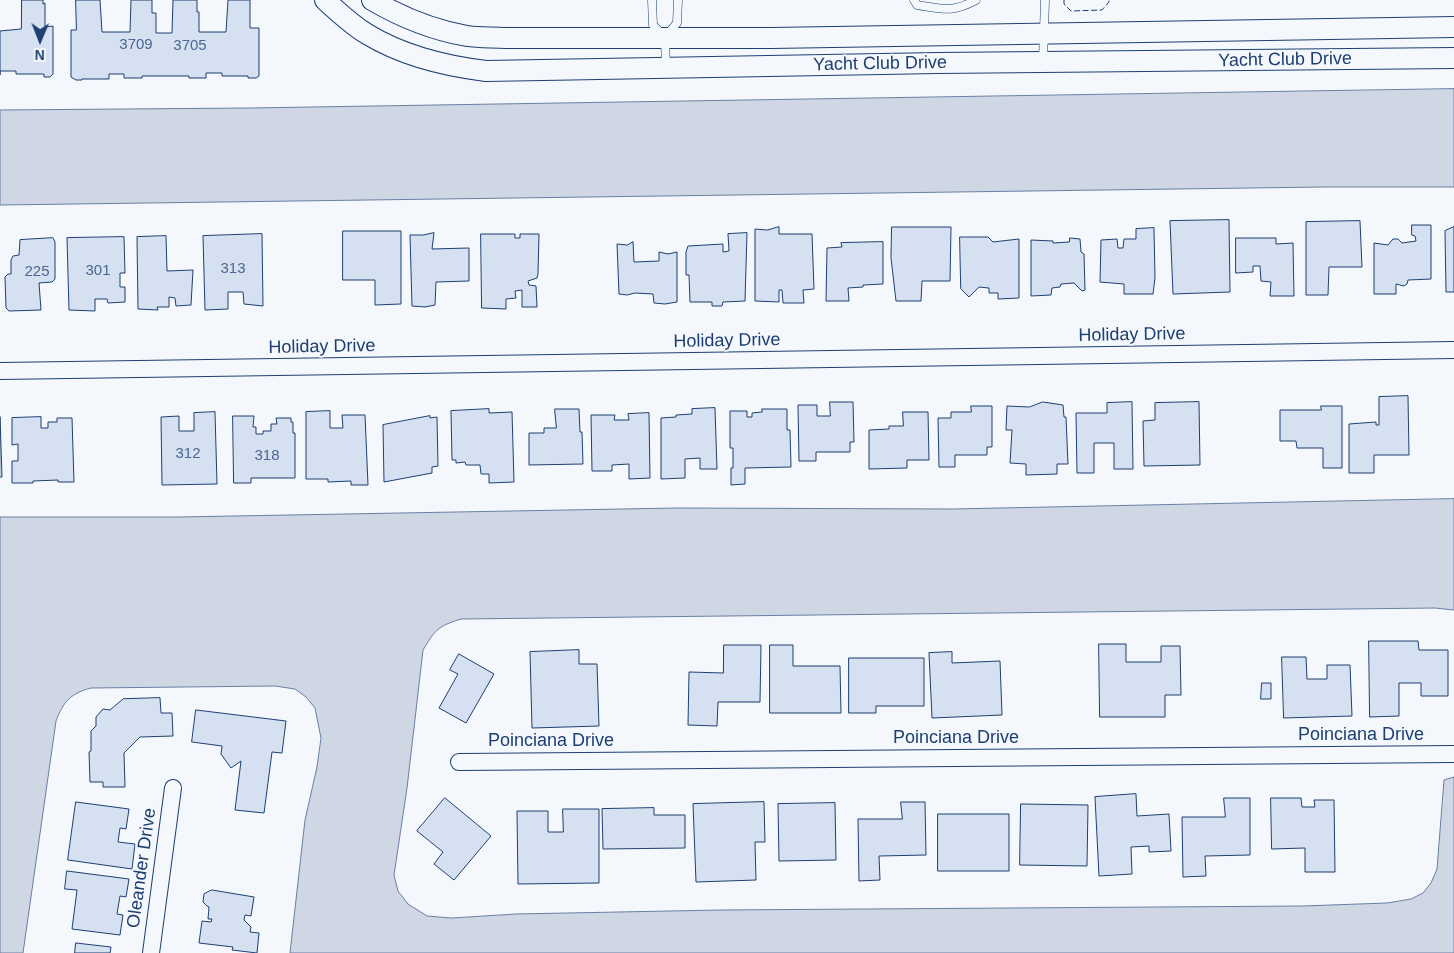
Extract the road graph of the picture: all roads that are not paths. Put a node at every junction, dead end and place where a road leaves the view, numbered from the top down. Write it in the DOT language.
graph roads {
  1 [pos="325,0"];
  2 [pos="372,0"];
  3 [pos="652,0"];
  4 [pos="678,0"];
  5 [pos="914,0"];
  6 [pos="976,0"];
  7 [pos="1045,0"];
  8 [pos="1454,27"];
  9 [pos="1044,32"];
  10 [pos="665,37"];
  11 [pos="1454,58"];
  12 [pos="1043,63"];
  13 [pos="666,69"];
  14 [pos="1454,350"];
  15 [pos="0,371"];
  16 [pos="1454,754"];
  17 [pos="459,762"];
  18 [pos="173,788"];
  19 [pos="150,953"];
  1 -- 13 [label="street, Yacht Club Drive"];
  2 -- 10 [label="street, Yacht Club Drive"];
  3 -- 10 [label="lane"];
  4 -- 10 [label="lane"];
  5 -- 6 [label="lane"];
  7 -- 9 [label="lane"];
  8 -- 9 [label="street, Yacht Club Drive"];
  9 -- 10 [label="street, Yacht Club Drive"];
  9 -- 12 [label="lane"];
  10 -- 13 [label="lane"];
  11 -- 12 [label="street, Yacht Club Drive"];
  12 -- 13 [label="street, Yacht Club Drive"];
  14 -- 15 [label="street, Holiday Drive"];
  16 -- 17 [label="street, Poinciana Drive"];
  18 -- 19 [label="street, Oleander Drive"];
}
